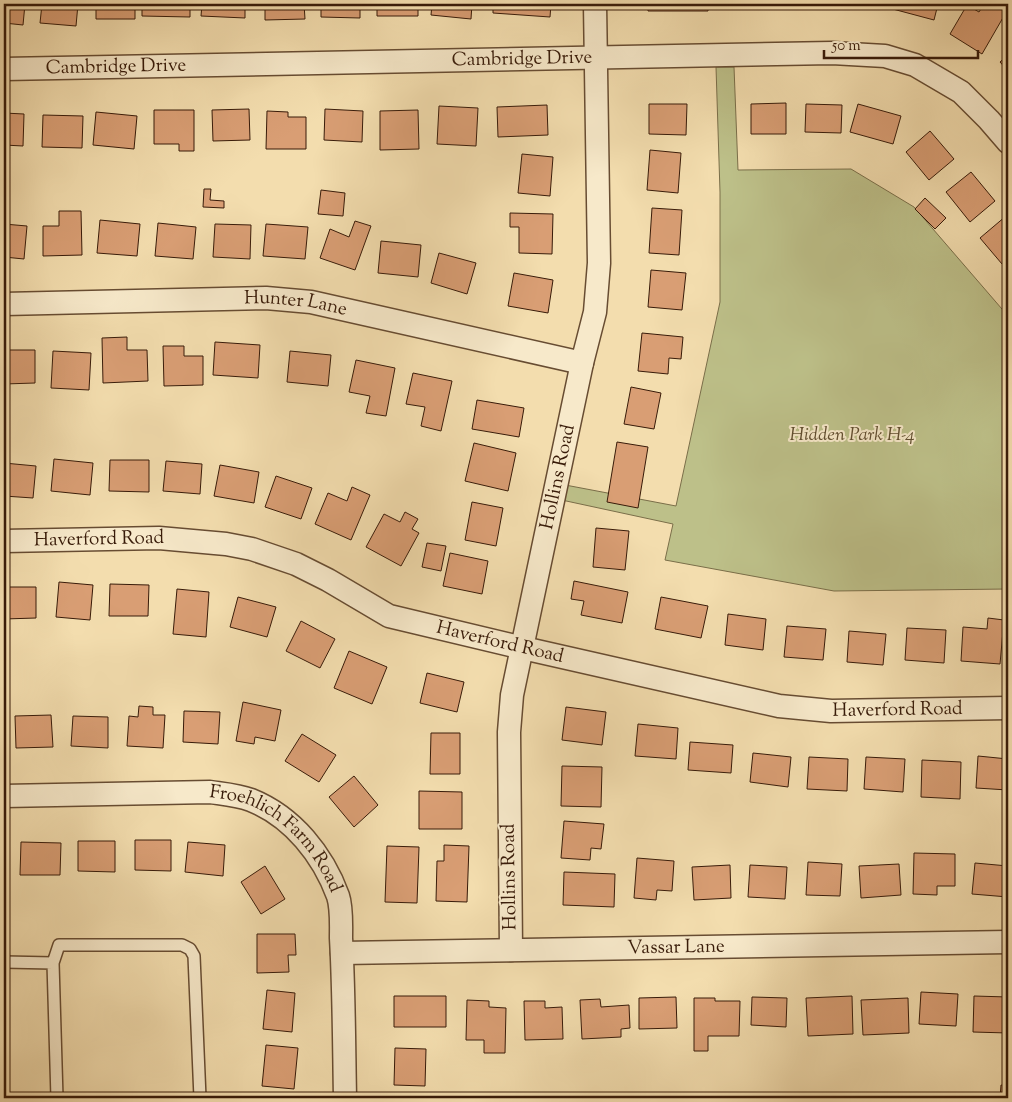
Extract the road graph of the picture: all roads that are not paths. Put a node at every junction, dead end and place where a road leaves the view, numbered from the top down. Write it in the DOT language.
graph roads {
  1 [pos="595,4"];
  2 [pos="595,58"];
  3 [pos="4,69"];
  4 [pos="1008,142"];
  5 [pos="4,304"];
  6 [pos="582,363"];
  7 [pos="4,541"];
  8 [pos="523,648"];
  9 [pos="1008,708"];
  10 [pos="4,796"];
  11 [pos="1008,942"];
  12 [pos="512,950"];
  13 [pos="342,953"];
  14 [pos="4,962"];
  15 [pos="53,962"];
  16 [pos="57,1098"];
  17 [pos="200,1098"];
  18 [pos="345,1098"];
  1 -- 2 [label="street, Hollins Road"];
  2 -- 3 [label="street, Cambridge Drive"];
  2 -- 4 [label="street, Cambridge Drive"];
  2 -- 6 [label="street, Hollins Road"];
  5 -- 6 [label="street, Hunter Lane"];
  6 -- 8 [label="street, Hollins Road"];
  7 -- 8 [label="street, Haverford Road"];
  8 -- 9 [label="street, Haverford Road"];
  8 -- 12 [label="street, Hollins Road"];
  10 -- 13 [label="street, Froehlich Farm Road"];
  11 -- 12 [label="street, Vassar Lane"];
  12 -- 13 [label="street, Vassar Lane"];
  13 -- 18 [label="street, Froehlich Farm Road"];
  14 -- 15 [label="lane"];
  15 -- 16 [label="lane"];
  15 -- 17 [label="lane"];
}
